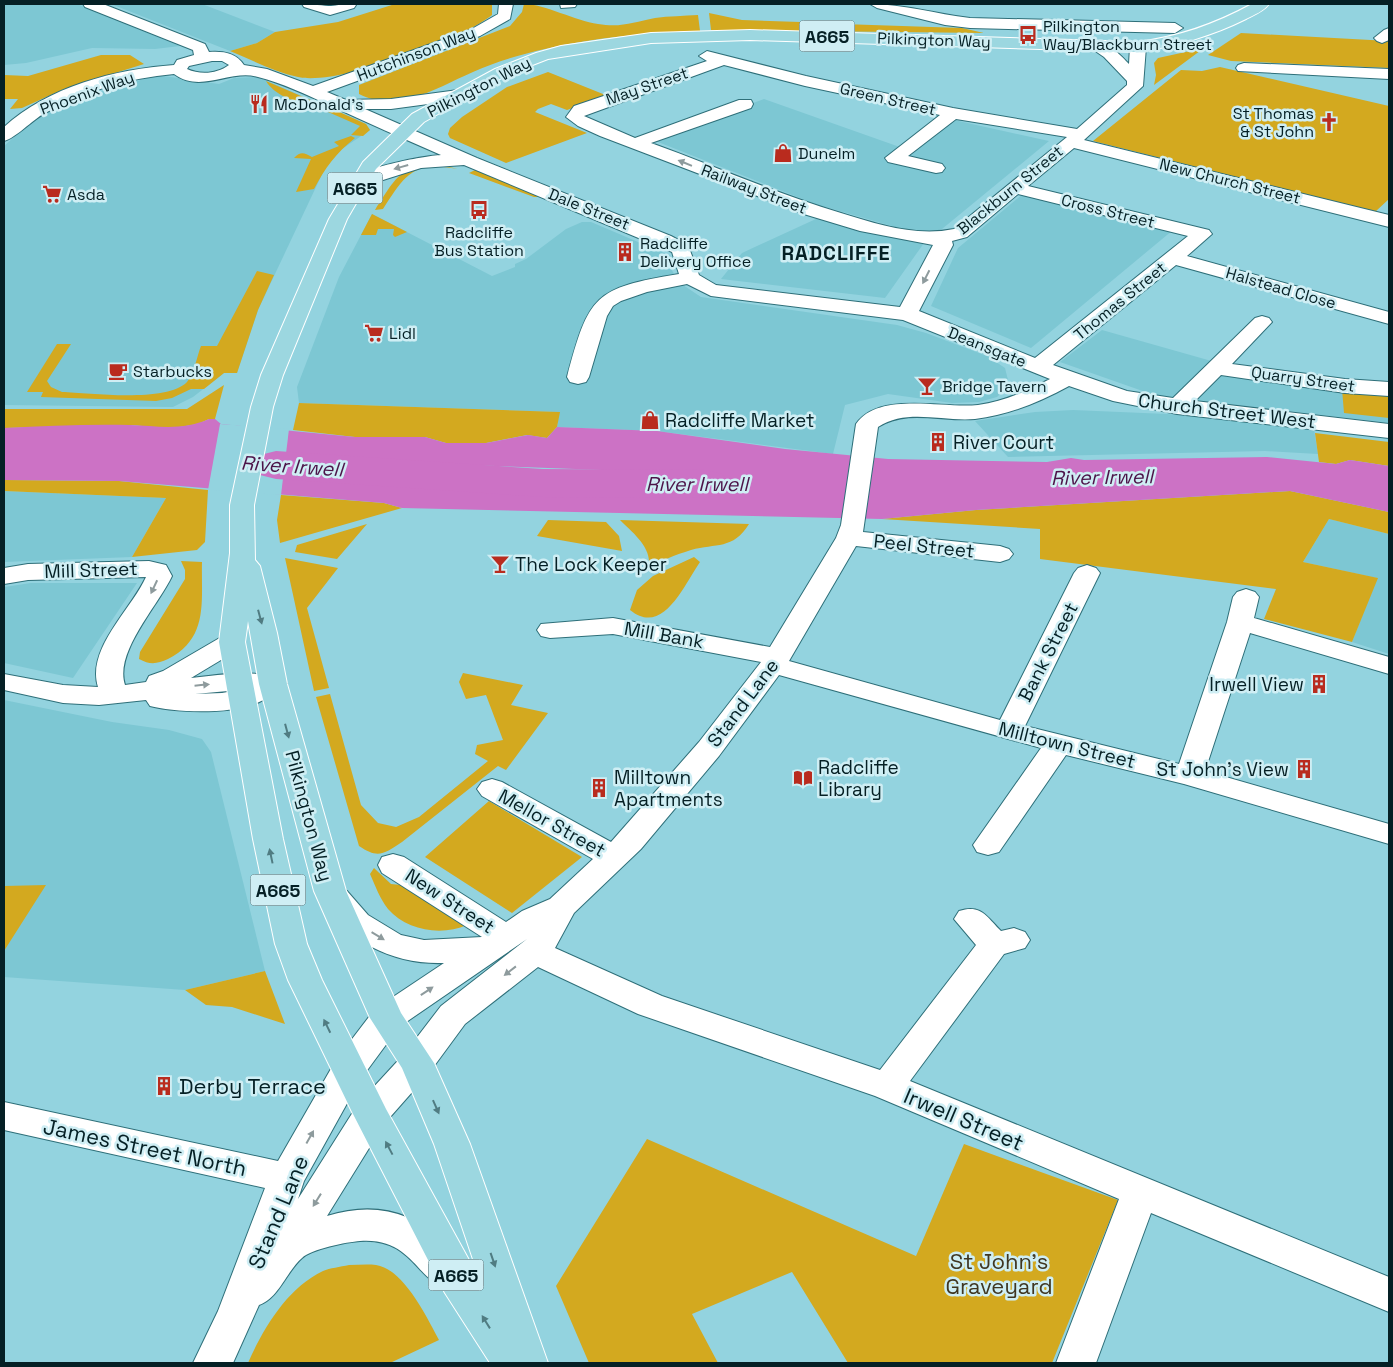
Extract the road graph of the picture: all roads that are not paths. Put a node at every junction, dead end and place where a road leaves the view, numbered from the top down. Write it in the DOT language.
graph roads {
  1 [pos="90,4"];
  2 [pos="310,4"];
  3 [pos="506,4"];
  4 [pos="877,4"];
  5 [pos="1262,4"];
  6 [pos="349,5"];
  7 [pos="1175,28"];
  8 [pos="1096,46"];
  9 [pos="1138,47"];
  10 [pos="699,54"];
  11 [pos="204,57"];
  12 [pos="724,60"];
  13 [pos="1244,68"];
  14 [pos="179,69"];
  15 [pos="235,69"];
  16 [pos="1389,74"];
  17 [pos="1134,79"];
  18 [pos="313,92"];
  19 [pos="458,95"];
  20 [pos="332,101"];
  21 [pos="745,104"];
  22 [pos="953,113"];
  23 [pos="574,117"];
  24 [pos="403,132"];
  25 [pos="4,136"];
  26 [pos="1074,138"];
  27 [pos="636,143"];
  28 [pos="471,162"];
  29 [pos="936,168"];
  30 [pos="358,182"];
  31 [pos="1014,188"];
  32 [pos="1389,220"];
  33 [pos="1202,234"];
  34 [pos="942,239"];
  35 [pos="1173,258"];
  36 [pos="690,278"];
  37 [pos="907,314"];
  38 [pos="1389,318"];
  39 [pos="1262,322"];
  40 [pos="1037,368"];
  41 [pos="1216,368"];
  42 [pos="578,377"];
  43 [pos="1066,378"];
  44 [pos="1389,390"];
  45 [pos="1176,407"];
  46 [pos="1389,431"];
  47 [pos="851,531"];
  48 [pos="243,553"];
  49 [pos="1000,554"];
  50 [pos="1087,573"];
  51 [pos="4,576"];
  52 [pos="550,630"];
  53 [pos="232,642"];
  54 [pos="776,661"];
  55 [pos="1389,666"];
  56 [pos="4,682"];
  57 [pos="274,684"];
  58 [pos="241,690"];
  59 [pos="119,695"];
  60 [pos="1008,731"];
  61 [pos="1059,744"];
  62 [pos="1189,776"];
  63 [pos="492,789"];
  64 [pos="1389,834"];
  65 [pos="988,845"];
  66 [pos="613,857"];
  67 [pos="393,865"];
  68 [pos="330,891"];
  69 [pos="970,919"];
  70 [pos="510,946"];
  71 [pos="387,1018"];
  72 [pos="417,1063"];
  73 [pos="348,1070"];
  74 [pos="887,1086"];
  75 [pos="371,1114"];
  76 [pos="4,1116"];
  77 [pos="287,1178"];
  78 [pos="1140,1193"];
  79 [pos="289,1245"];
  80 [pos="460,1281"];
  81 [pos="1389,1296"];
  82 [pos="237,1310"];
  83 [pos="213,1363"];
  84 [pos="512,1363"];
  85 [pos="528,1363"];
  86 [pos="1076,1363"];
  1 -- 11 [label="street"];
  2 -- 6 [label="street"];
  3 -- 18 [label="street, Hutchinson Way"];
  4 -- 7 [label="street"];
  5 -- 9 [label="main road, A665"];
  8 -- 9 [label="main road, Pilkington Way / A665"];
  8 -- 17 [label="street"];
  8 -- 19 [label="main road, Pilkington Way / A665"];
  9 -- 17 [label="street, Blackburn Street"];
  10 -- 12 [label="street, Green Street"];
  11 -- 14 [label="street"];
  11 -- 15 [label="street"];
  12 -- 22 [label="street, Green Street"];
  12 -- 23 [label="street, May Street"];
  13 -- 16 [label="street"];
  14 -- 15 [label="street"];
  14 -- 25 [label="street, Phoenix Way"];
  15 -- 18 [label="street, Dale Street"];
  17 -- 26 [label="street, Blackburn Street"];
  18 -- 20 [label="street, Dale Street"];
  19 -- 20 [label="street"];
  19 -- 24 [label="main road, Pilkington Way / A665"];
  20 -- 24 [label="street, Dale Street"];
  21 -- 27 [label="street"];
  22 -- 26 [label="street, Green Street"];
  22 -- 29 [label="street"];
  23 -- 27 [label="street, Railway Street"];
  24 -- 28 [label="street, Dale Street"];
  24 -- 30 [label="main road, Pilkington Way / A665"];
  26 -- 31 [label="street, Blackburn Street"];
  26 -- 32 [label="street, New Church Street"];
  34 -- 27 [label="street, Railway Street, one-way"];
  28 -- 30 [label="street, one-way"];
  28 -- 36 [label="street, Dale Street"];
  30 -- 48 [label="main road, Pilkington Way / A665"];
  31 -- 33 [label="street, Cross Street"];
  31 -- 34 [label="street, Blackburn Street"];
  33 -- 35 [label="street, Thomas Street"];
  34 -- 37 [label="street, Blackburn Street, one-way"];
  35 -- 38 [label="street, Halstead Close"];
  35 -- 40 [label="street, Thomas Street"];
  36 -- 37 [label="street"];
  36 -- 42 [label="street"];
  37 -- 40 [label="street, Deansgate"];
  39 -- 41 [label="street"];
  40 -- 43 [label="street, Deansgate"];
  41 -- 44 [label="street, Quarry Street"];
  41 -- 45 [label="street"];
  43 -- 45 [label="street, Church Street West"];
  43 -- 47 [label="street, Stand Lane"];
  45 -- 46 [label="street, Church Street West"];
  47 -- 49 [label="street, Peel Street"];
  47 -- 54 [label="street, Stand Lane"];
  48 -- 53 [label="main road, Pilkington Way / A665"];
  48 -- 57 [label="main road, Pilkington Way / A665, one-way"];
  50 -- 60 [label="street, Bank Street"];
  51 -- 59 [label="street, Mill Street, one-way"];
  52 -- 54 [label="street, Mill Bank"];
  53 -- 58 [label="main road, Pilkington Way / A665"];
  53 -- 59 [label="street"];
  54 -- 60 [label="street, Milltown Street"];
  54 -- 66 [label="street, Stand Lane"];
  55 -- 62 [label="street"];
  56 -- 59 [label="street"];
  57 -- 58 [label="street"];
  57 -- 68 [label="main road, Pilkington Way / A665, one-way"];
  58 -- 59 [label="street"];
  73 -- 58 [label="main road, Pilkington Way / A665, one-way"];
  60 -- 61 [label="street, Milltown Street"];
  61 -- 62 [label="street, Milltown Street"];
  61 -- 65 [label="street"];
  62 -- 64 [label="street, Milltown Street"];
  63 -- 66 [label="street, Mellor Street"];
  66 -- 70 [label="street, Stand Lane"];
  67 -- 70 [label="street, New Street"];
  68 -- 70 [label="street, one-way"];
  68 -- 71 [label="main road, Pilkington Way / A665"];
  69 -- 74 [label="street"];
  71 -- 70 [label="street, Stand Lane, one-way"];
  70 -- 72 [label="street, Stand Lane, one-way"];
  70 -- 74 [label="street, Irwell Street"];
  71 -- 72 [label="main road, Pilkington Way / A665"];
  71 -- 73 [label="street, Stand Lane"];
  72 -- 75 [label="street, Stand Lane"];
  72 -- 85 [label="main road, A665, one-way"];
  73 -- 75 [label="main road, A665"];
  77 -- 73 [label="street, Stand Lane, one-way"];
  74 -- 78 [label="street, Irwell Street"];
  75 -- 79 [label="street, Stand Lane, one-way"];
  80 -- 75 [label="main road, A665, one-way"];
  76 -- 77 [label="street, James Street North"];
  77 -- 82 [label="street, Stand Lane"];
  78 -- 81 [label="street, Irwell Street"];
  78 -- 86 [label="street"];
  79 -- 80 [label="street, Stand Lane"];
  79 -- 82 [label="street, Stand Lane"];
  84 -- 80 [label="main road, A665, one-way"];
  82 -- 83 [label="street, Stand Lane"];
}
